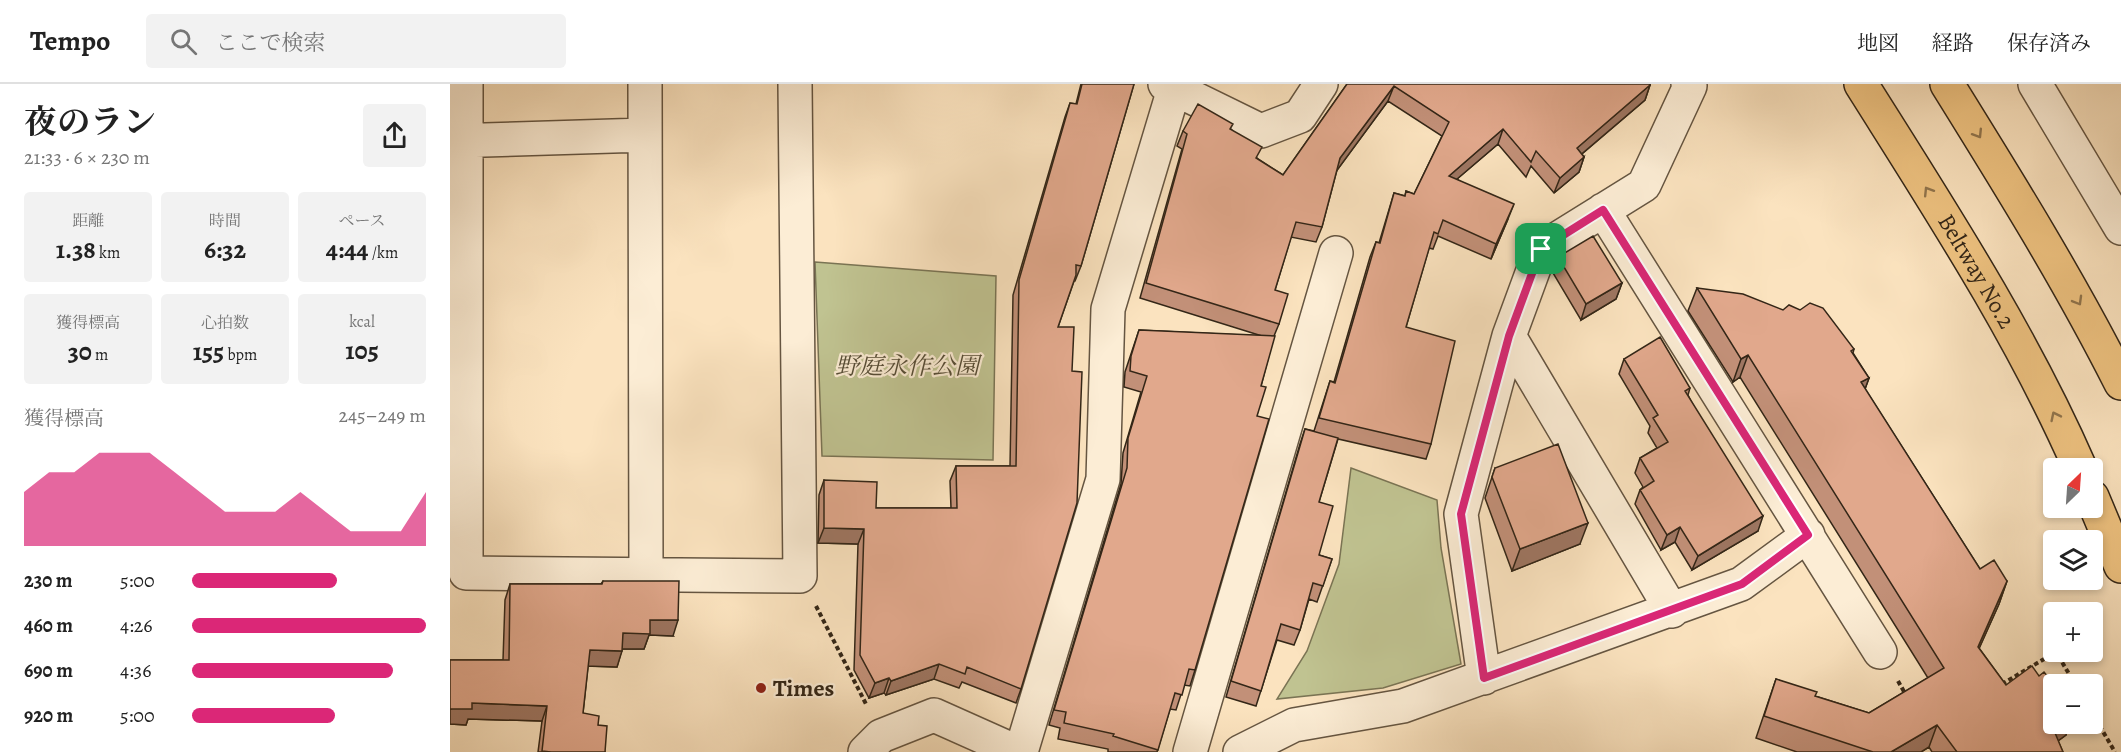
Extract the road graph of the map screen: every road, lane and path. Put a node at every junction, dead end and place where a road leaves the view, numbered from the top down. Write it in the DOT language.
graph roads {
  1 [pos="466,84"];
  2 [pos="645,84"];
  3 [pos="795,84"];
  4 [pos="1321,84"];
  5 [pos="1688,84"];
  6 [pos="1861,84"];
  7 [pos="1947,84"];
  8 [pos="2035,84"];
  9 [pos="1169,86"];
  10 [pos="645,135"];
  11 [pos="458,140"];
  12 [pos="1603,210"];
  13 [pos="2121,228"];
  14 [pos="1336,253"];
  15 [pos="1509,336"];
  16 [pos="2121,383"];
  17 [pos="2075,458"];
  18 [pos="2101,518"];
  19 [pos="1808,535"];
  20 [pos="2121,566"];
  21 [pos="646,574"];
  22 [pos="1672,611"];
  23 [pos="831,633"];
  24 [pos="1880,652"];
  25 [pos="2069,674"];
  26 [pos="1484,678"];
  27 [pos="1997,688"];
  28 [pos="1909,701"];
  29 [pos="2103,732"];
  30 [pos="873,744"];
  31 [pos="1019,752"];
  32 [pos="1190,752"];
  33 [pos="1240,752"];
  34 [pos="2115,752"];
  1 -- 11 [label="street"];
  2 -- 10 [label="street"];
  3 -- 21 [label="street"];
  4 -- 9 [label="street"];
  5 -- 12 [label="street"];
  17 -- 6 [label="main road, Beltway No.2, one-way"];
  7 -- 16 [label="main road, one-way"];
  8 -- 13 [label="street"];
  9 -- 31 [label="street"];
  10 -- 11 [label="street"];
  10 -- 21 [label="street"];
  11 -- 21 [label="street"];
  12 -- 15 [label="street"];
  12 -- 19 [label="street"];
  14 -- 32 [label="street"];
  15 -- 22 [label="street"];
  15 -- 26 [label="street"];
  18 -- 20 [label="main road"];
  19 -- 22 [label="street"];
  19 -- 24 [label="street"];
  22 -- 26 [label="street"];
  23 -- 30 [label="path"];
  24 -- 28 [label="path"];
  25 -- 27 [label="path"];
  26 -- 33 [label="street"];
  29 -- 34 [label="path"];
  30 -- 31 [label="street"];
}
